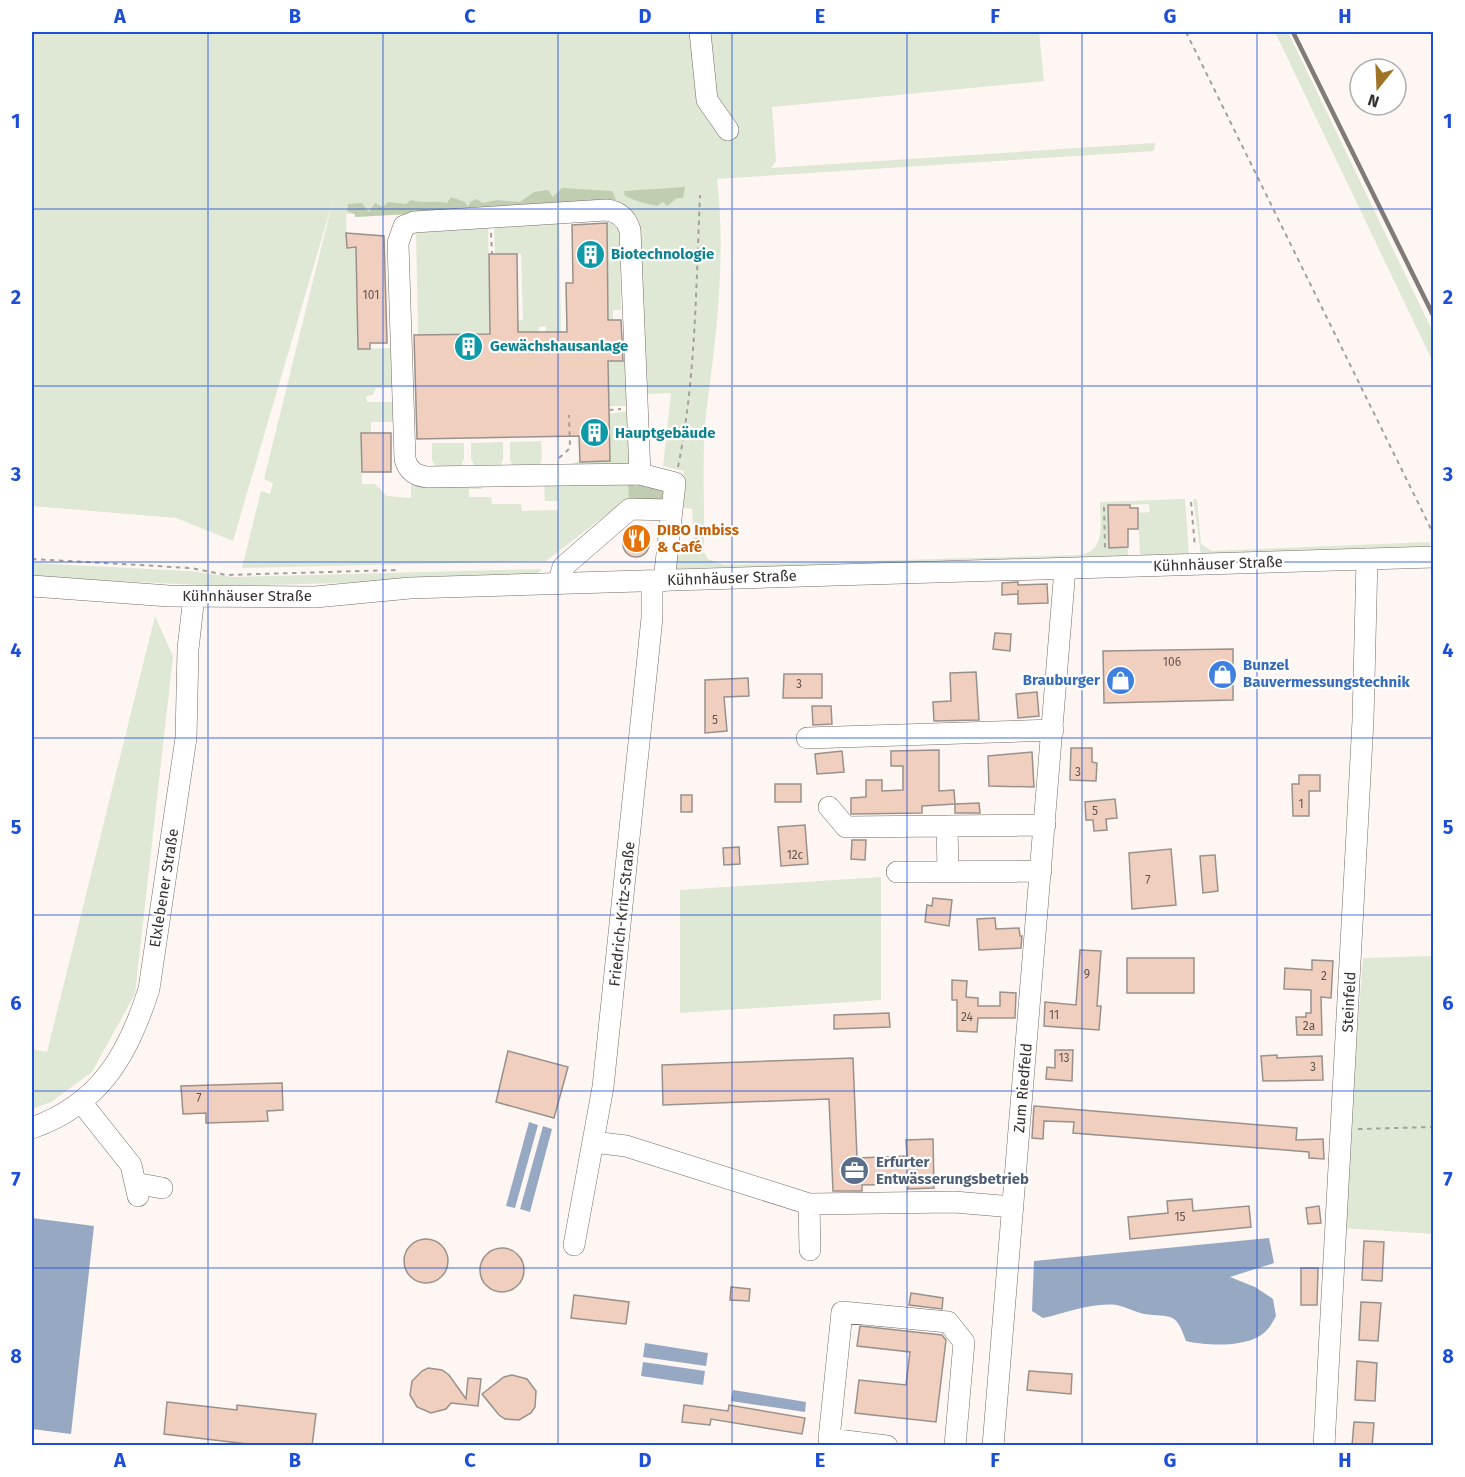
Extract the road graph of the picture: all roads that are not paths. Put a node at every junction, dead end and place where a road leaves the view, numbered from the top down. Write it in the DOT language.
graph roads {
  1 [pos="700,32"];
  2 [pos="728,130"];
  3 [pos="640,474"];
  4 [pos="670,510"];
  5 [pos="1434,557"];
  6 [pos="1367,559"];
  7 [pos="1065,569"];
  8 [pos="658,581"];
  9 [pos="558,584"];
  10 [pos="32,586"];
  11 [pos="194,596"];
  12 [pos="1053,730"];
  13 [pos="807,738"];
  14 [pos="829,807"];
  15 [pos="1045,825"];
  16 [pos="947,826"];
  17 [pos="1041,871"];
  18 [pos="897,872"];
  19 [pos="948,872"];
  20 [pos="81,1102"];
  21 [pos="32,1128"];
  22 [pos="593,1142"];
  23 [pos="162,1188"];
  24 [pos="809,1204"];
  25 [pos="1013,1207"];
  26 [pos="574,1245"];
  27 [pos="810,1250"];
  28 [pos="998,1439"];
  29 [pos="886,1446"];
  30 [pos="955,1446"];
  31 [pos="1324,1446"];
  1 -- 2 [label="street"];
  3 -- 3 [label="street"];
  3 -- 4 [label="street, Friedrich-Kritz-Straße"];
  4 -- 8 [label="street, Friedrich-Kritz-Straße"];
  4 -- 9 [label="street"];
  5 -- 6 [label="street, Kühnhäuser Straße"];
  6 -- 7 [label="street, Kühnhäuser Straße"];
  6 -- 31 [label="street, Steinfeld"];
  7 -- 8 [label="street, Kühnhäuser Straße"];
  7 -- 12 [label="street, Zum Riedfeld"];
  8 -- 9 [label="street, Kühnhäuser Straße"];
  8 -- 22 [label="street, Friedrich-Kritz-Straße"];
  9 -- 11 [label="street, Kühnhäuser Straße"];
  10 -- 11 [label="street, Kühnhäuser Straße"];
  11 -- 20 [label="street, Elxlebener Straße"];
  12 -- 13 [label="street"];
  12 -- 15 [label="street, Zum Riedfeld"];
  14 -- 16 [label="street"];
  15 -- 16 [label="street"];
  15 -- 17 [label="street, Zum Riedfeld"];
  16 -- 19 [label="street"];
  17 -- 19 [label="street"];
  17 -- 25 [label="street, Zum Riedfeld"];
  18 -- 19 [label="street"];
  20 -- 21 [label="street, Elxlebener Straße"];
  20 -- 23 [label="street"];
  22 -- 24 [label="street"];
  22 -- 26 [label="street, Friedrich-Kritz-Straße"];
  24 -- 25 [label="street"];
  24 -- 27 [label="street"];
  25 -- 28 [label="street, Zum Riedfeld"];
  29 -- 30 [label="street"];
}
